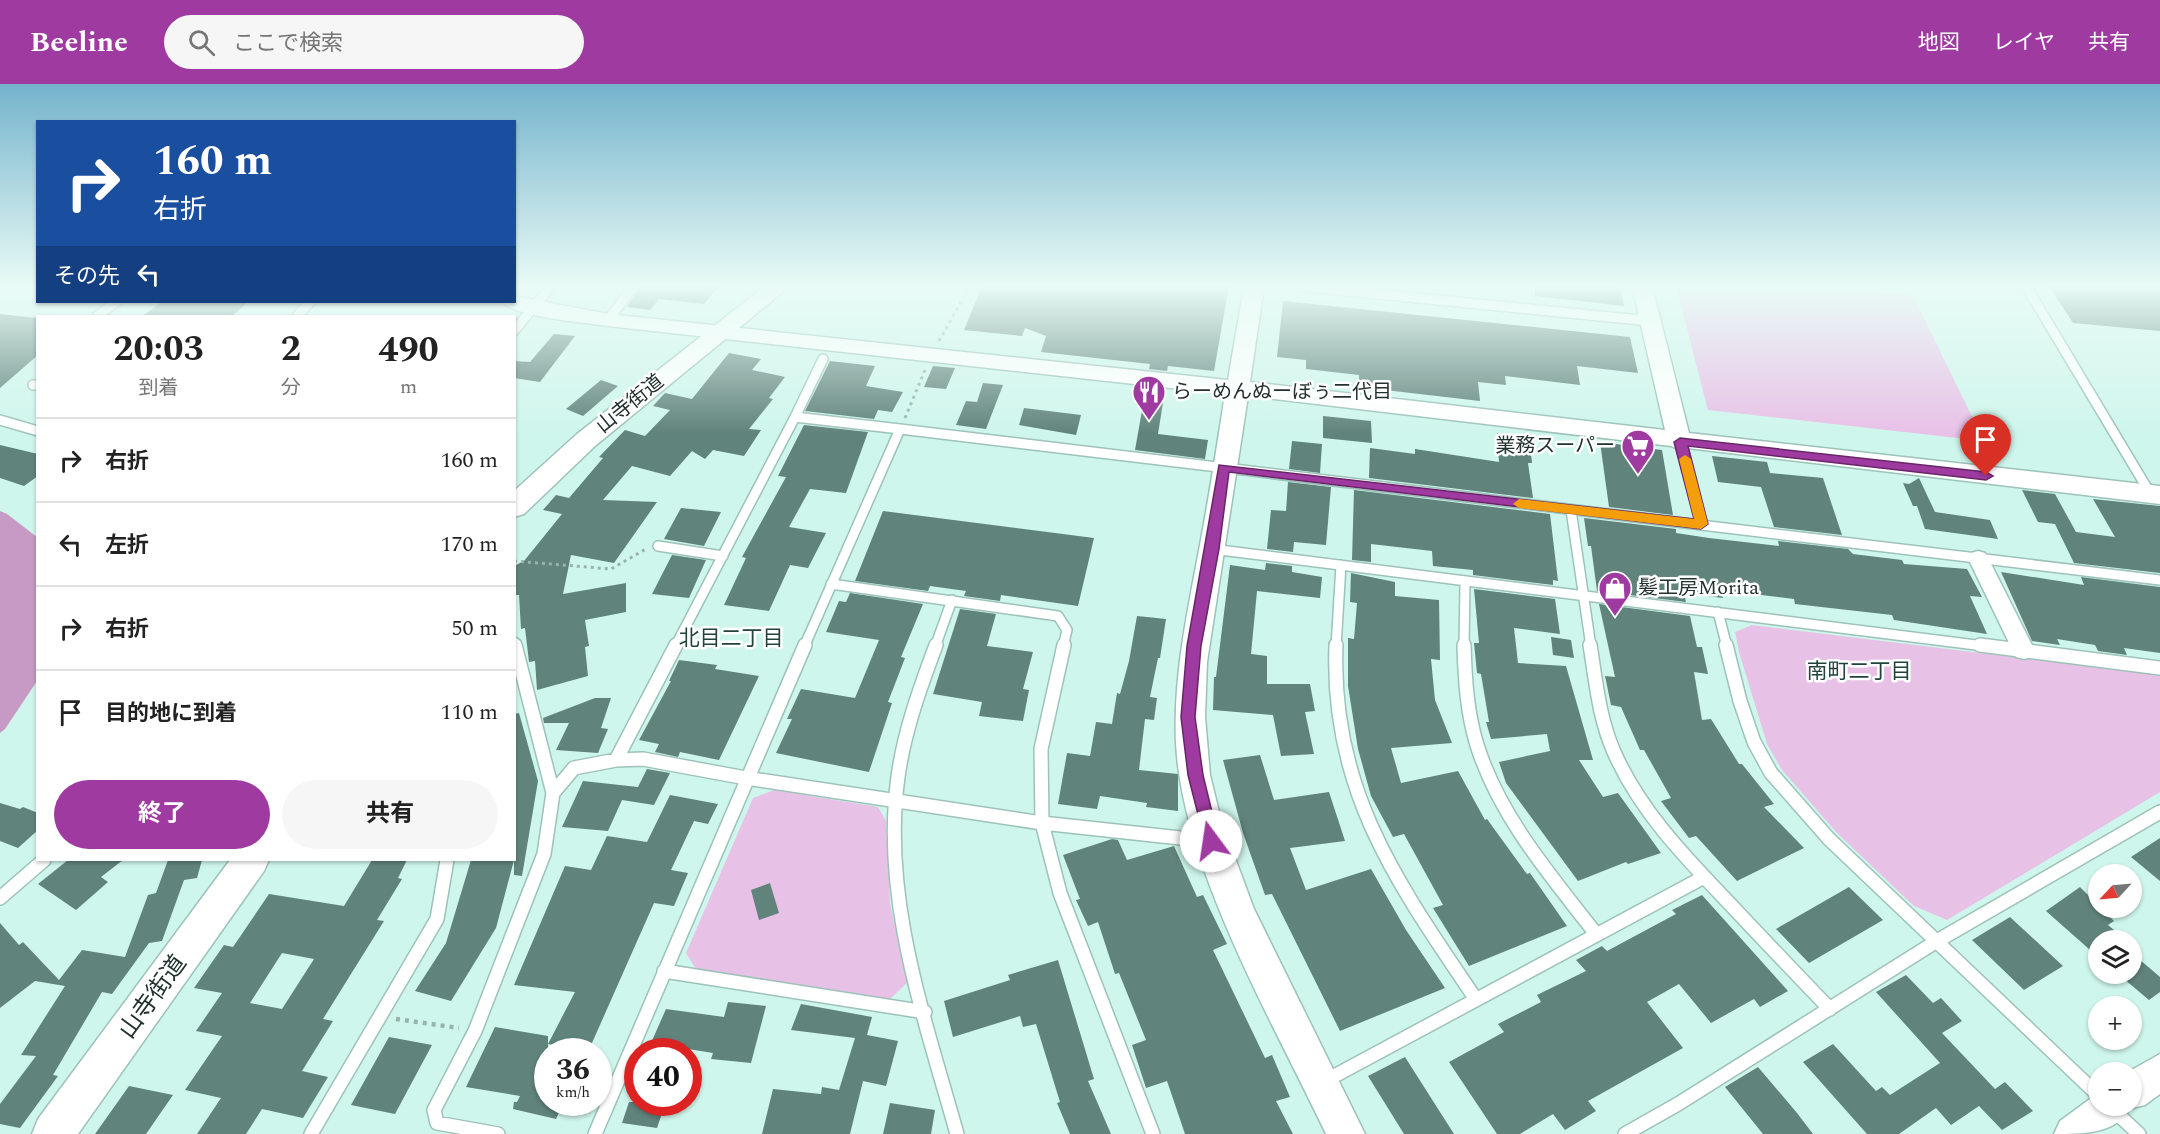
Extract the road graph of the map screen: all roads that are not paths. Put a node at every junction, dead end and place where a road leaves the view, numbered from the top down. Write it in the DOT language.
graph roads {
  1 [pos="717,335"];
  2 [pos="749,335"];
  3 [pos="1245,335"];
  4 [pos="1653,335"];
  5 [pos="2056,335"];
  6 [pos="823,358"];
  7 [pos="1236,388"];
  8 [pos="795,417"];
  9 [pos="0,420"];
  10 [pos="900,429"];
  11 [pos="36,431"];
  12 [pos="1680,442"];
  13 [pos="1224,468"];
  14 [pos="2155,494"];
  15 [pos="516,505"];
  16 [pos="1571,510"];
  17 [pos="1701,524"];
  18 [pos="658,546"];
  19 [pos="1212,549"];
  20 [pos="723,556"];
  21 [pos="1978,558"];
  22 [pos="1341,565"];
  23 [pos="2160,580"];
  24 [pos="1465,582"];
  25 [pos="831,584"];
  26 [pos="1585,597"];
  27 [pos="952,600"];
  28 [pos="1718,612"];
  29 [pos="516,650"];
  30 [pos="2024,651"];
  31 [pos="2160,668"];
  32 [pos="616,760"];
  33 [pos="746,777"];
  34 [pos="554,793"];
  35 [pos="895,800"];
  36 [pos="2160,812"];
  37 [pos="1042,823"];
  38 [pos="1211,841"];
  39 [pos="43,861"];
  40 [pos="250,861"];
  41 [pos="447,861"];
  42 [pos="1704,877"];
  43 [pos="0,898"];
  44 [pos="1596,934"];
  45 [pos="1937,941"];
  46 [pos="664,971"];
  47 [pos="1475,998"];
  48 [pos="1830,1009"];
  49 [pos="925,1012"];
  50 [pos="2160,1072"];
  51 [pos="2088,1079"];
  52 [pos="1322,1082"];
  53 [pos="2142,1083"];
  54 [pos="2094,1116"];
  55 [pos="2124,1116"];
  56 [pos="54,1134"];
  57 [pos="311,1134"];
  58 [pos="498,1134"];
  59 [pos="595,1134"];
  60 [pos="957,1134"];
  61 [pos="1153,1134"];
  62 [pos="1346,1134"];
  63 [pos="1625,1134"];
  64 [pos="2073,1134"];
  65 [pos="2139,1134"];
  1 -- 15 [label="main road, 山寺街道"];
  2 -- 7 [label="street"];
  3 -- 7 [label="street"];
  4 -- 12 [label="street"];
  5 -- 14 [label="lane"];
  6 -- 8 [label="lane"];
  7 -- 12 [label="street"];
  7 -- 13 [label="street"];
  8 -- 10 [label="lane"];
  8 -- 20 [label="lane"];
  9 -- 11 [label="lane"];
  10 -- 13 [label="lane"];
  10 -- 25 [label="lane"];
  12 -- 14 [label="street"];
  12 -- 17 [label="lane"];
  13 -- 16 [label="lane"];
  13 -- 19 [label="street"];
  16 -- 17 [label="lane"];
  16 -- 26 [label="lane"];
  17 -- 21 [label="lane"];
  18 -- 20 [label="lane"];
  19 -- 22 [label="lane"];
  19 -- 38 [label="street"];
  20 -- 32 [label="lane"];
  21 -- 23 [label="lane"];
  21 -- 30 [label="street"];
  22 -- 24 [label="lane"];
  22 -- 47 [label="lane"];
  24 -- 26 [label="lane"];
  24 -- 44 [label="lane"];
  25 -- 27 [label="lane"];
  25 -- 33 [label="lane"];
  26 -- 28 [label="lane"];
  26 -- 42 [label="lane"];
  27 -- 35 [label="lane"];
  27 -- 37 [label="lane"];
  28 -- 30 [label="lane"];
  28 -- 45 [label="lane"];
  29 -- 34 [label="lane"];
  30 -- 31 [label="lane"];
  32 -- 33 [label="lane"];
  32 -- 34 [label="lane"];
  33 -- 35 [label="lane"];
  33 -- 46 [label="lane"];
  34 -- 58 [label="lane"];
  35 -- 37 [label="lane"];
  35 -- 49 [label="lane"];
  36 -- 45 [label="lane"];
  37 -- 38 [label="lane"];
  37 -- 61 [label="lane"];
  38 -- 52 [label="street"];
  39 -- 43 [label="lane"];
  40 -- 56 [label="main road, 山寺街道"];
  41 -- 57 [label="lane"];
  42 -- 44 [label="lane"];
  42 -- 48 [label="lane"];
  44 -- 47 [label="lane"];
  45 -- 48 [label="lane"];
  45 -- 51 [label="lane"];
  46 -- 49 [label="lane"];
  46 -- 59 [label="lane"];
  47 -- 52 [label="lane"];
  48 -- 63 [label="lane"];
  49 -- 60 [label="lane"];
  50 -- 53 [label="street"];
  52 -- 62 [label="street"];
  54 -- 64 [label="street"];
  55 -- 65 [label="lane"];
}
